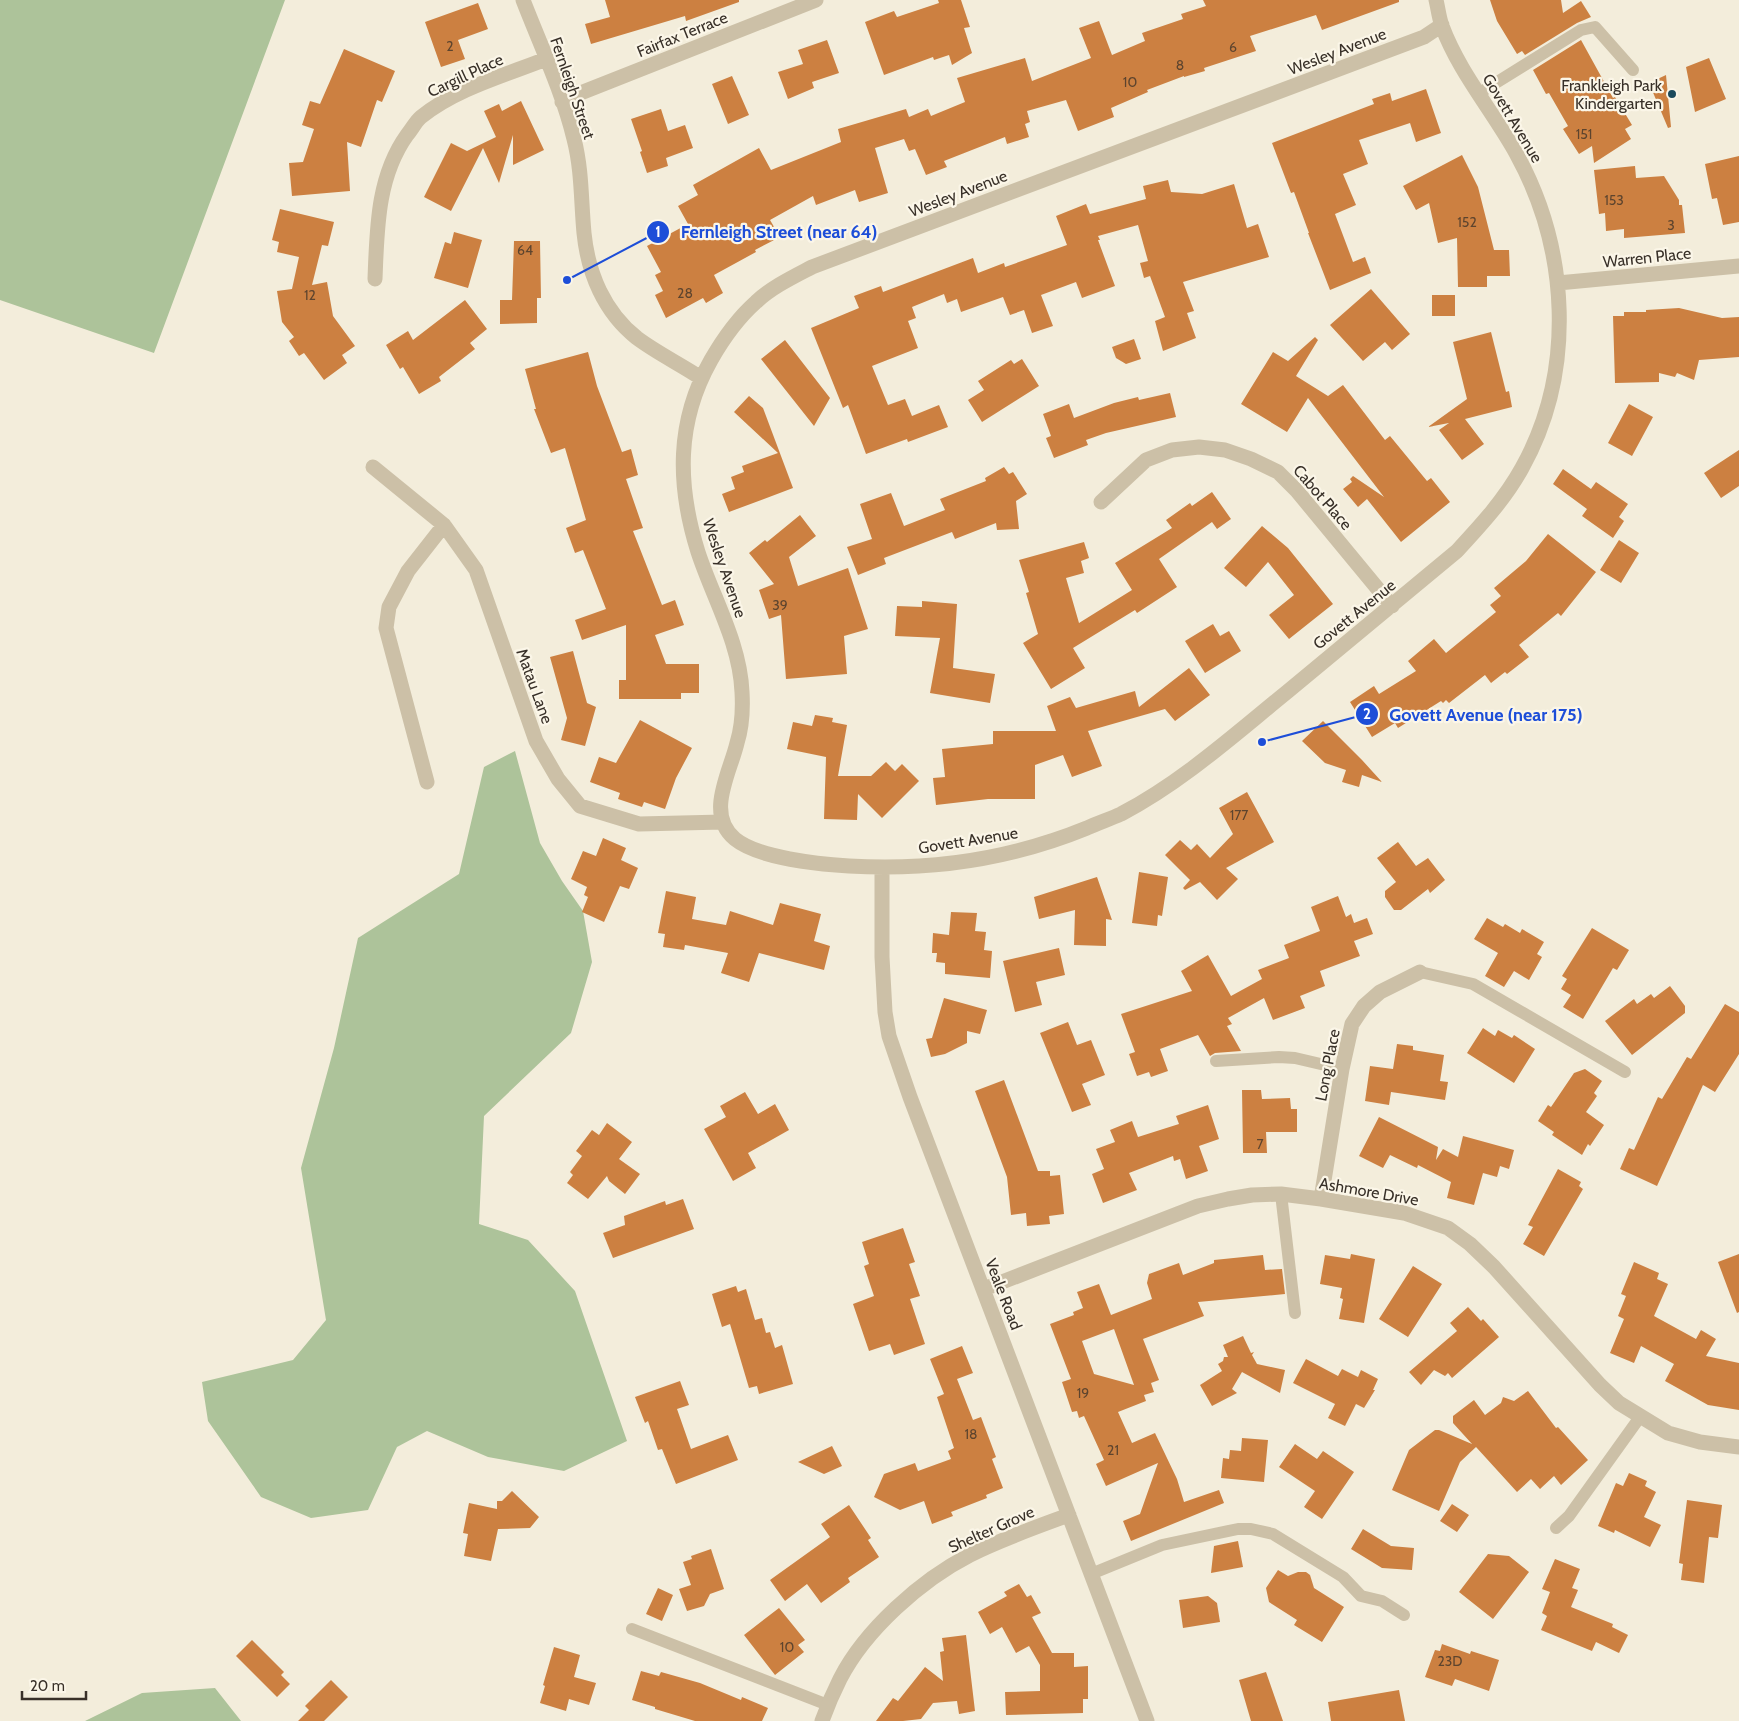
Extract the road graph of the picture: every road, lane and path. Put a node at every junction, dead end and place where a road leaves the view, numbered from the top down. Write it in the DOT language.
graph roads {
  1 [pos="523,0"];
  2 [pos="816,0"];
  3 [pos="1436,0"];
  4 [pos="1442,25"];
  5 [pos="546,59"];
  6 [pos="1633,70"];
  7 [pos="1478,94"];
  8 [pos="562,102"];
  9 [pos="1739,266"];
  10 [pos="375,278"];
  11 [pos="1558,284"];
  12 [pos="701,378"];
  13 [pos="373,467"];
  14 [pos="1101,502"];
  15 [pos="444,525"];
  16 [pos="1392,606"];
  17 [pos="427,782"];
  18 [pos="723,822"];
  19 [pos="882,868"];
  20 [pos="1420,972"];
  21 [pos="1216,1061"];
  22 [pos="1342,1069"];
  23 [pos="1625,1072"];
  24 [pos="1281,1194"];
  25 [pos="1321,1199"];
  26 [pos="984,1289"];
  27 [pos="1296,1313"];
  28 [pos="1640,1417"];
  29 [pos="1739,1447"];
  30 [pos="1069,1515"];
  31 [pos="1556,1528"];
  32 [pos="1091,1574"];
  33 [pos="1404,1615"];
  34 [pos="632,1629"];
  35 [pos="828,1705"];
  36 [pos="822,1721"];
  37 [pos="1147,1721"];
  1 -- 5 [label="street, Fernleigh Street"];
  2 -- 8 [label="street, Fairfax Terrace"];
  3 -- 4 [label="street, Govett Avenue"];
  4 -- 7 [label="street, Govett Avenue"];
  4 -- 12 [label="street, Wesley Avenue"];
  5 -- 8 [label="street, Fernleigh Street"];
  5 -- 10 [label="street, Cargill Place"];
  6 -- 7 [label="lane"];
  7 -- 11 [label="street, Govett Avenue"];
  8 -- 12 [label="street, Fernleigh Street"];
  9 -- 11 [label="street, Warren Place"];
  11 -- 16 [label="street, Govett Avenue"];
  12 -- 18 [label="street, Wesley Avenue"];
  13 -- 15 [label="street, Matau Lane"];
  14 -- 16 [label="street, Cabot Place"];
  15 -- 17 [label="street"];
  15 -- 18 [label="street, Matau Lane"];
  16 -- 19 [label="street, Govett Avenue"];
  18 -- 19 [label="street, Govett Avenue"];
  19 -- 26 [label="street, Veale Road"];
  20 -- 22 [label="street, Long Place"];
  20 -- 23 [label="lane"];
  21 -- 22 [label="lane"];
  22 -- 25 [label="street, Long Place"];
  24 -- 25 [label="street, Ashmore Drive"];
  24 -- 26 [label="street, Ashmore Drive"];
  24 -- 27 [label="lane"];
  25 -- 28 [label="street, Ashmore Drive"];
  26 -- 30 [label="street, Veale Road"];
  28 -- 29 [label="street, Ashmore Drive"];
  28 -- 31 [label="lane"];
  30 -- 32 [label="street, Veale Road"];
  30 -- 35 [label="street, Shelter Grove"];
  32 -- 33 [label="lane"];
  32 -- 37 [label="street, Veale Road"];
  34 -- 35 [label="lane"];
  35 -- 36 [label="street, Shelter Grove"];
}
